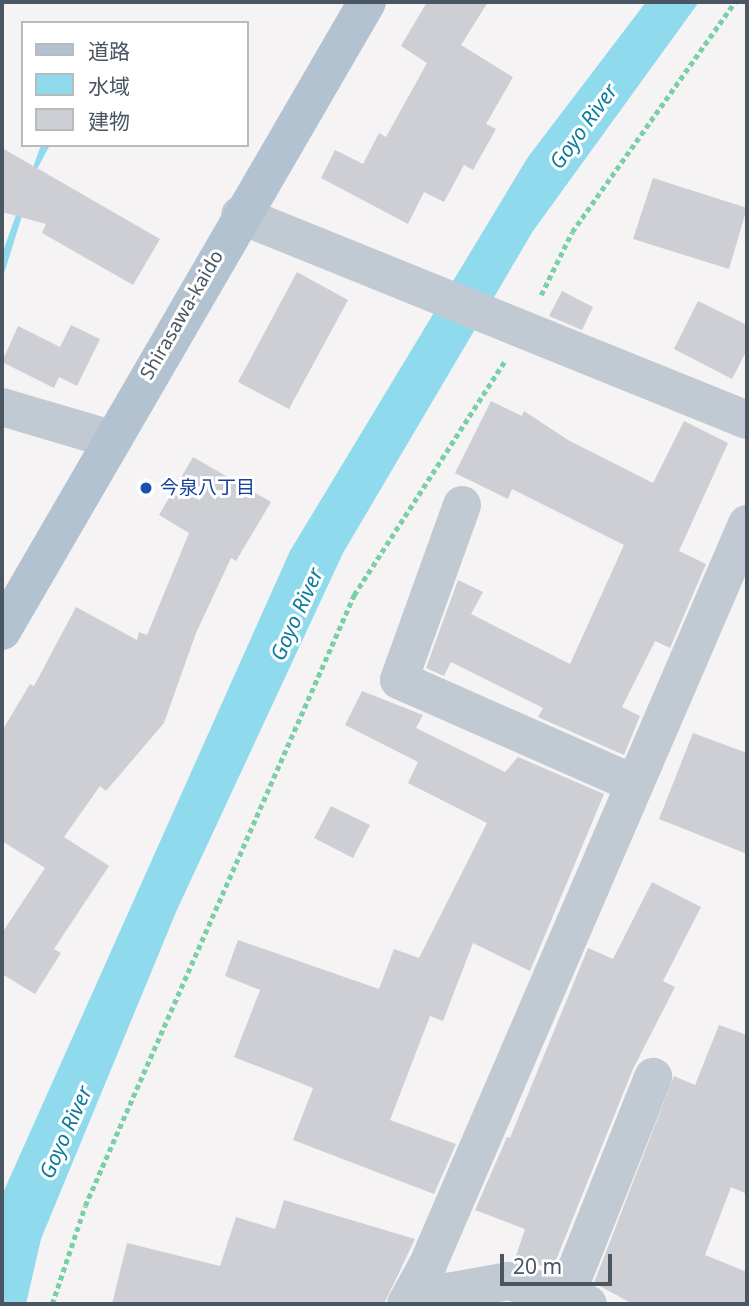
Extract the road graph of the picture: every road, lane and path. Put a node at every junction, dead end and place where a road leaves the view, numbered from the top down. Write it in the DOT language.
graph roads {
  1 [pos="367,2"];
  2 [pos="735,2"];
  3 [pos="240,215"];
  4 [pos="524,330"];
  5 [pos="2,407"];
  6 [pos="747,421"];
  7 [pos="111,439"];
  8 [pos="462,505"];
  9 [pos="747,524"];
  10 [pos="2,631"];
  11 [pos="635,784"];
  12 [pos="653,1077"];
  13 [pos="577,1299"];
  14 [pos="52,1304"];
  15 [pos="406,1304"];
  16 [pos="420,1304"];
  1 -- 3 [label="main road, Shirasawa-kaido"];
  2 -- 4 [label="path"];
  3 -- 4 [label="street"];
  3 -- 7 [label="main road, Shirasawa-kaido"];
  4 -- 6 [label="street"];
  4 -- 14 [label="path"];
  5 -- 7 [label="street"];
  7 -- 10 [label="main road, Shirasawa-kaido"];
  8 -- 11 [label="street"];
  9 -- 11 [label="street"];
  11 -- 15 [label="street"];
  12 -- 13 [label="street"];
  13 -- 16 [label="street"];
}
